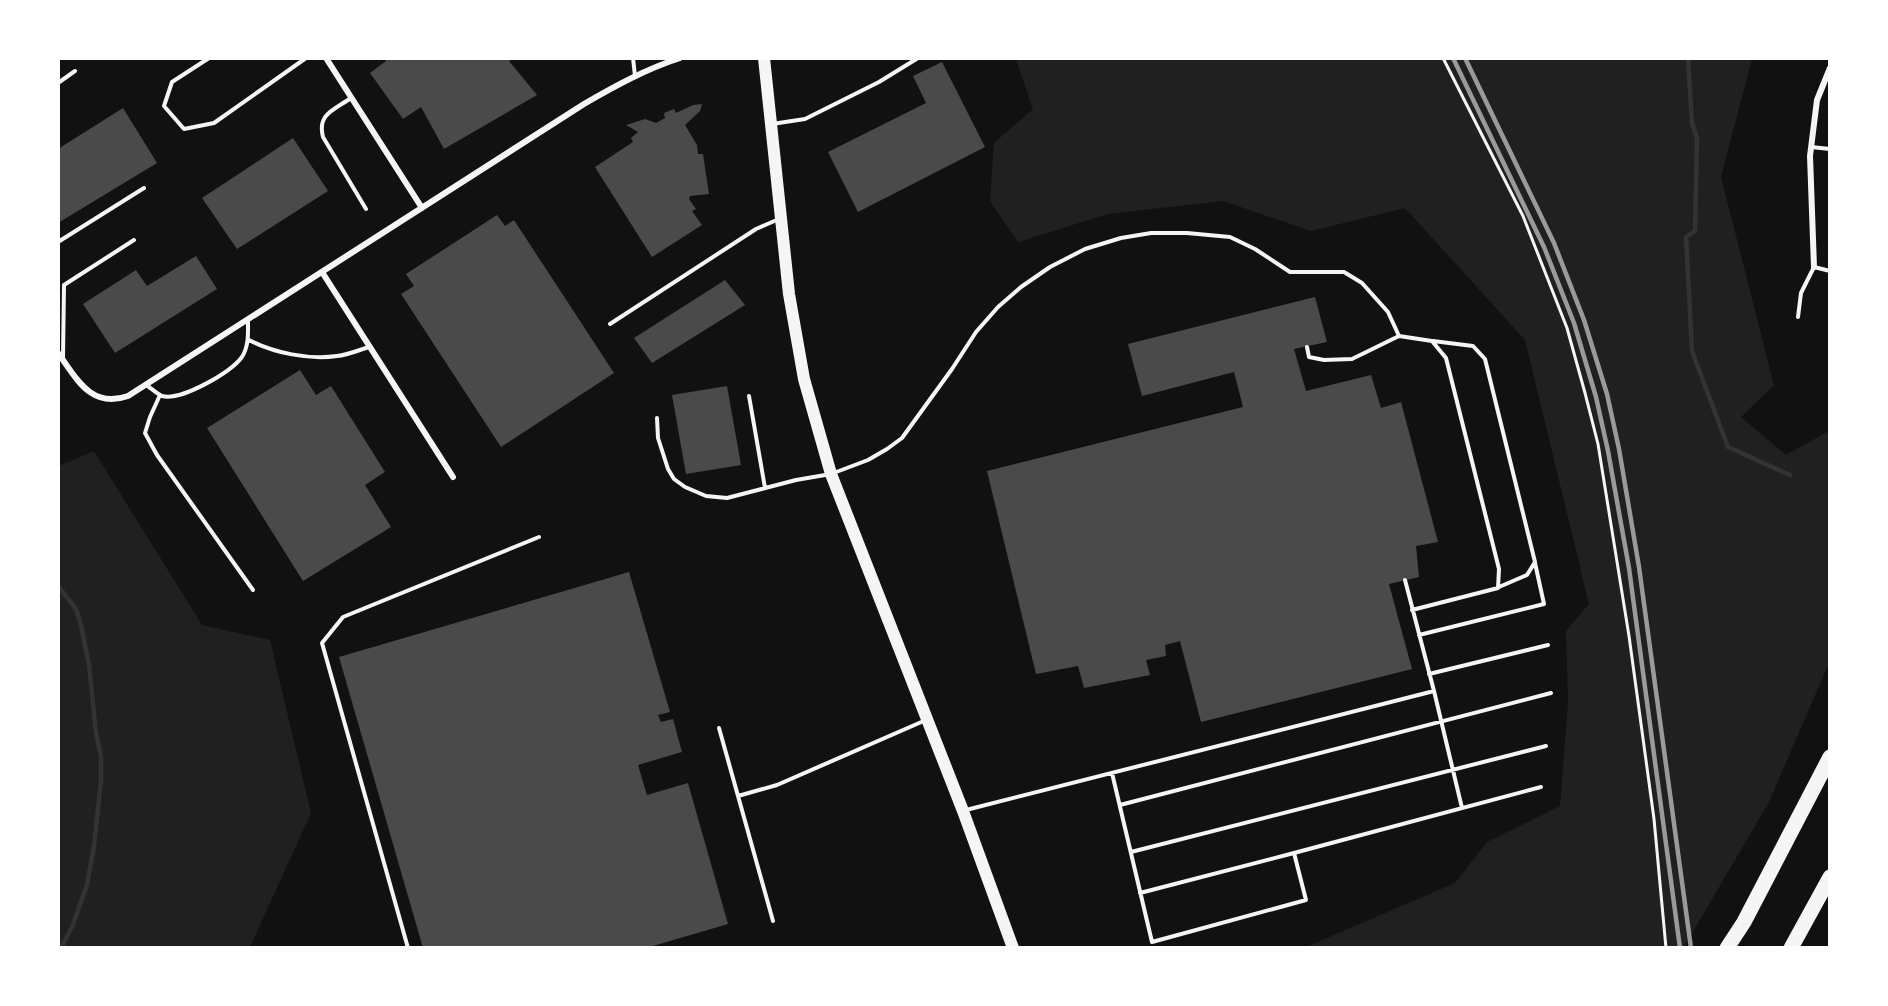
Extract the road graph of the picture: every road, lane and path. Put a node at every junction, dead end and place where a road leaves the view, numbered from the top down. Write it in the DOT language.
graph roads {
  1 [pos="209,58"];
  2 [pos="306,58"];
  3 [pos="326,58"];
  4 [pos="633,58"];
  5 [pos="680,58"];
  6 [pos="764,58"];
  7 [pos="918,58"];
  8 [pos="1443,58"];
  9 [pos="1830,68"];
  10 [pos="75,71"];
  11 [pos="635,76"];
  12 [pos="58,83"];
  13 [pos="351,98"];
  14 [pos="771,124"];
  15 [pos="1812,147"];
  16 [pos="1830,149"];
  17 [pos="144,188"];
  18 [pos="366,208"];
  19 [pos="422,208"];
  20 [pos="782,218"];
  21 [pos="134,240"];
  22 [pos="58,242"];
  23 [pos="1814,267"];
  24 [pos="1830,271"];
  25 [pos="322,273"];
  26 [pos="1798,316"];
  27 [pos="248,320"];
  28 [pos="610,324"];
  29 [pos="1399,336"];
  30 [pos="249,340"];
  31 [pos="1432,341"];
  32 [pos="369,346"];
  33 [pos="1307,347"];
  34 [pos="61,356"];
  35 [pos="146,384"];
  36 [pos="160,395"];
  37 [pos="749,396"];
  38 [pos="657,418"];
  39 [pos="831,474"];
  40 [pos="453,477"];
  41 [pos="765,488"];
  42 [pos="539,537"];
  43 [pos="1535,562"];
  44 [pos="1405,580"];
  45 [pos="1498,588"];
  46 [pos="252,590"];
  47 [pos="1412,610"];
  48 [pos="1419,636"];
  49 [pos="1548,645"];
  50 [pos="1429,674"];
  51 [pos="1434,691"];
  52 [pos="1551,693"];
  53 [pos="927,719"];
  54 [pos="1441,722"];
  55 [pos="719,728"];
  56 [pos="1546,746"];
  57 [pos="1830,757"];
  58 [pos="1453,771"];
  59 [pos="1112,772"];
  60 [pos="1541,787"];
  61 [pos="738,796"];
  62 [pos="1120,806"];
  63 [pos="1462,808"];
  64 [pos="963,811"];
  65 [pos="1131,852"];
  66 [pos="1294,853"];
  67 [pos="1830,877"];
  68 [pos="1140,892"];
  69 [pos="773,921"];
  70 [pos="408,948"];
  71 [pos="1014,948"];
  72 [pos="1666,948"];
  73 [pos="1728,948"];
  74 [pos="1791,948"];
  1 -- 2 [label="lane"];
  3 -- 13 [label="street"];
  4 -- 11 [label="lane"];
  5 -- 11 [label="street"];
  6 -- 14 [label="main road"];
  7 -- 14 [label="lane"];
  8 -- 72 [label="path"];
  9 -- 15 [label="street"];
  10 -- 12 [label="lane"];
  11 -- 19 [label="street"];
  13 -- 18 [label="lane"];
  13 -- 19 [label="street"];
  14 -- 20 [label="main road"];
  15 -- 16 [label="lane"];
  15 -- 23 [label="street"];
  17 -- 22 [label="lane"];
  19 -- 25 [label="street"];
  20 -- 28 [label="lane"];
  20 -- 39 [label="main road"];
  21 -- 34 [label="lane"];
  23 -- 24 [label="lane"];
  23 -- 26 [label="lane"];
  25 -- 27 [label="street"];
  25 -- 32 [label="street"];
  27 -- 30 [label="lane"];
  27 -- 35 [label="street"];
  29 -- 31 [label="lane"];
  29 -- 33 [label="lane"];
  29 -- 39 [label="lane"];
  30 -- 32 [label="lane"];
  30 -- 36 [label="lane"];
  31 -- 43 [label="lane"];
  31 -- 45 [label="lane"];
  32 -- 40 [label="street"];
  34 -- 35 [label="street"];
  35 -- 36 [label="lane"];
  36 -- 46 [label="lane"];
  37 -- 41 [label="lane"];
  38 -- 41 [label="lane"];
  39 -- 41 [label="lane"];
  39 -- 53 [label="main road"];
  42 -- 70 [label="lane"];
  43 -- 45 [label="lane"];
  43 -- 48 [label="lane"];
  44 -- 47 [label="lane"];
  45 -- 47 [label="lane"];
  47 -- 48 [label="lane"];
  48 -- 50 [label="lane"];
  49 -- 50 [label="lane"];
  50 -- 51 [label="lane"];
  51 -- 54 [label="lane"];
  51 -- 59 [label="lane"];
  52 -- 54 [label="lane"];
  53 -- 61 [label="lane"];
  53 -- 64 [label="main road"];
  54 -- 58 [label="lane"];
  54 -- 62 [label="lane"];
  55 -- 61 [label="lane"];
  56 -- 58 [label="lane"];
  57 -- 73 [label="highway"];
  58 -- 63 [label="lane"];
  58 -- 65 [label="lane"];
  59 -- 62 [label="lane"];
  59 -- 64 [label="lane"];
  60 -- 63 [label="lane"];
  61 -- 69 [label="lane"];
  62 -- 65 [label="lane"];
  63 -- 66 [label="lane"];
  64 -- 71 [label="main road"];
  65 -- 68 [label="lane"];
  66 -- 68 [label="lane"];
  66 -- 68 [label="lane"];
  67 -- 74 [label="highway"];
}
